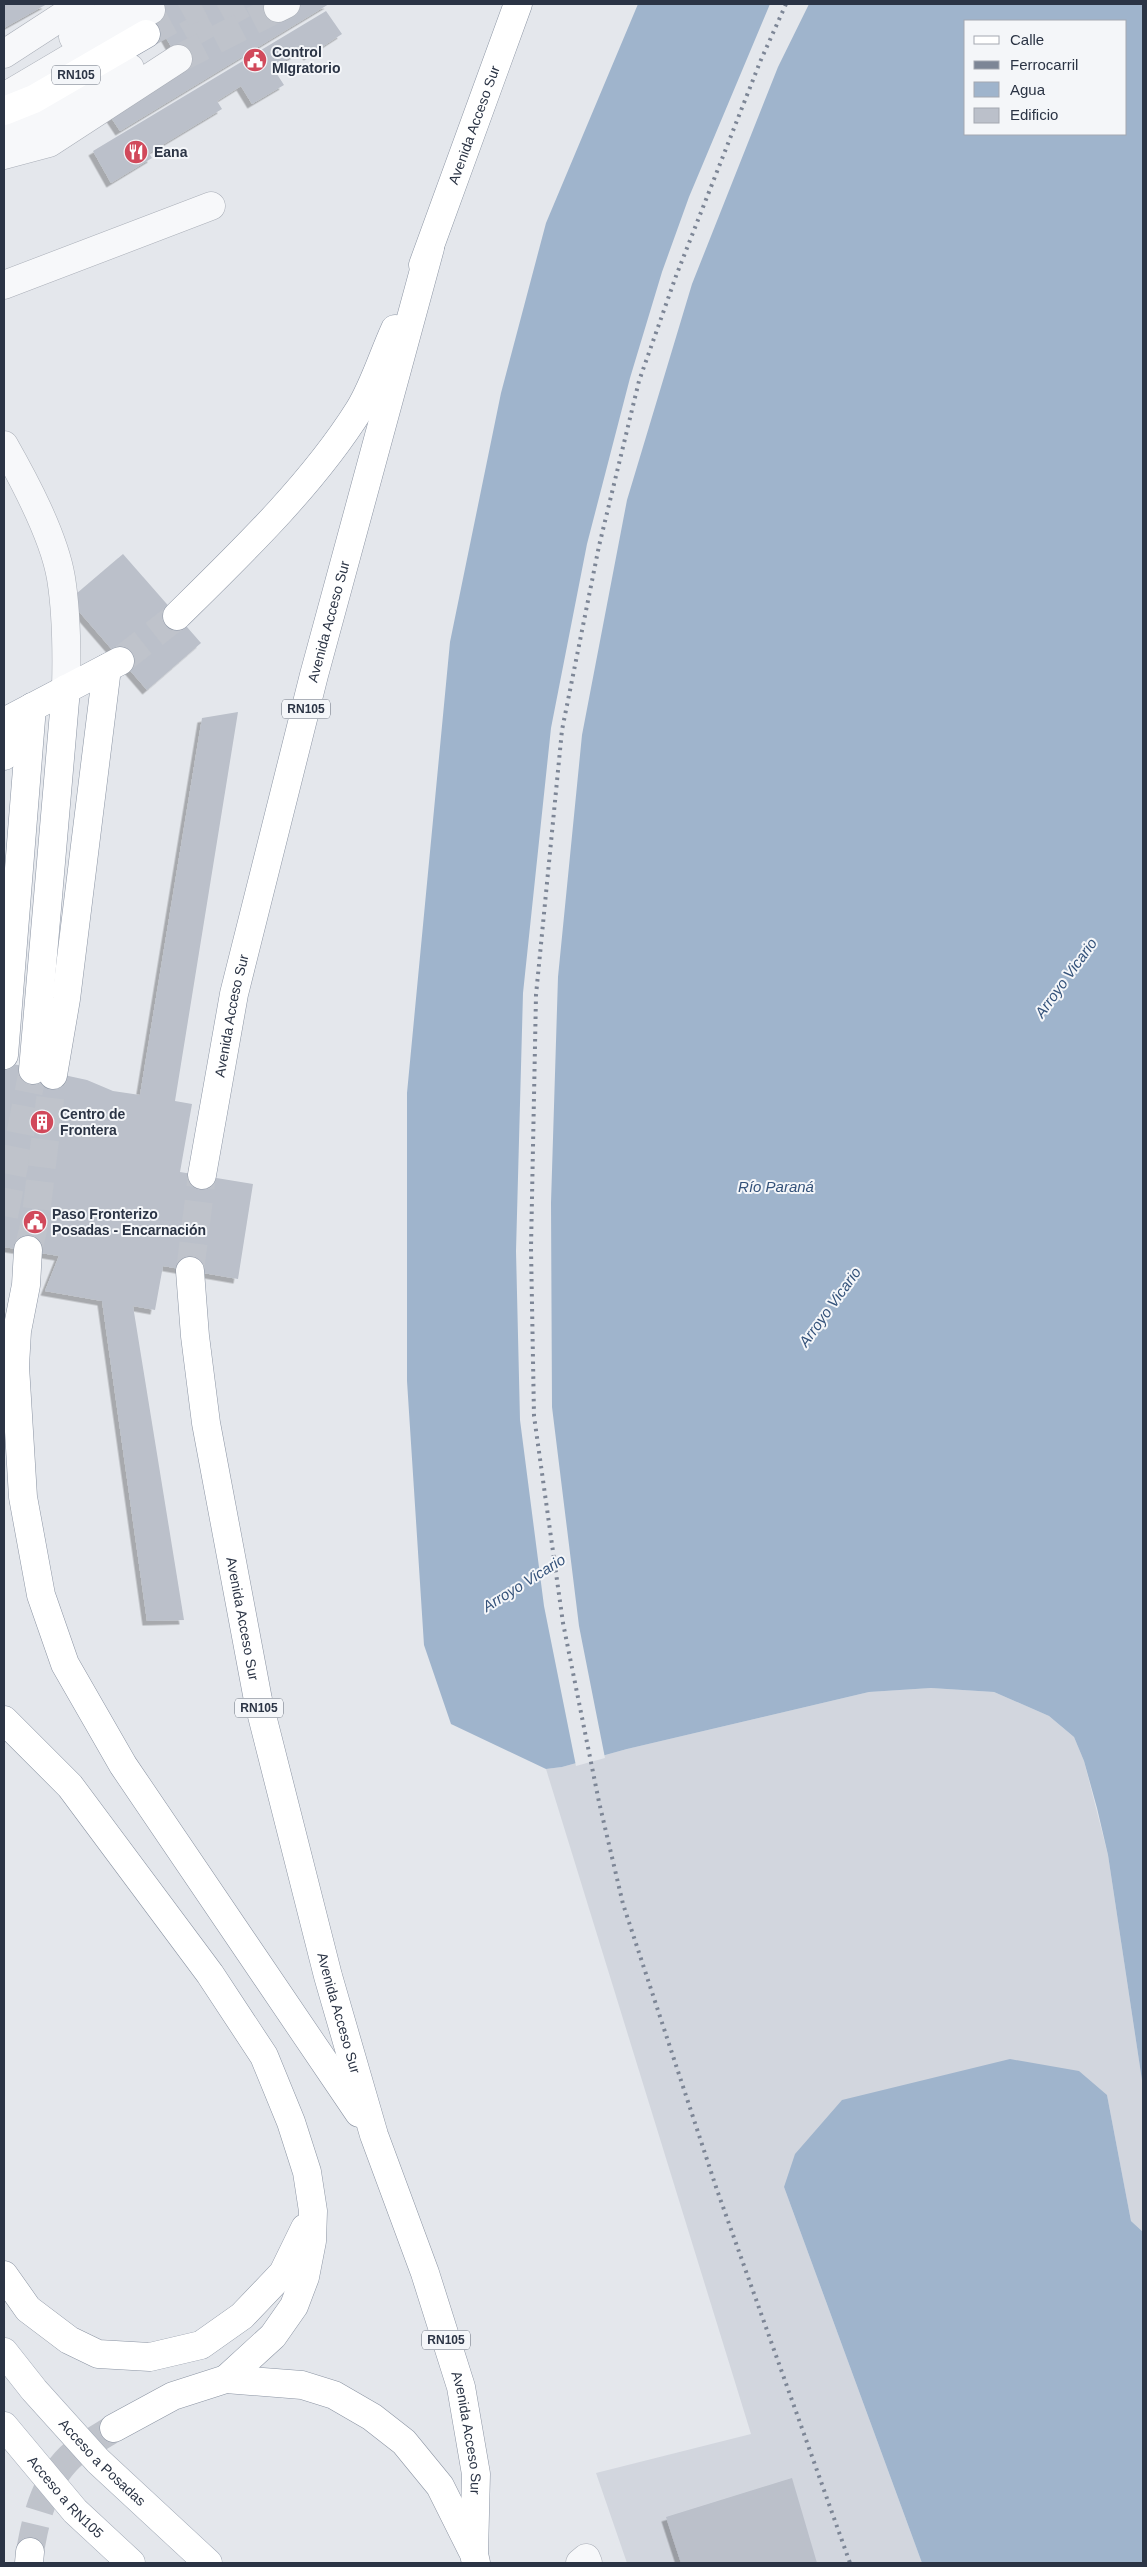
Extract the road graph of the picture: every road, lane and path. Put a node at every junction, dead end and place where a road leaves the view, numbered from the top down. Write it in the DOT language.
graph roads {
  1 [pos="81,4"];
  2 [pos="121,4"];
  3 [pos="518,4"];
  4 [pos="148,22"];
  5 [pos="4,54"];
  6 [pos="4,84"];
  7 [pos="4,97"];
  8 [pos="4,112"];
  9 [pos="4,132"];
  10 [pos="4,156"];
  11 [pos="211,206"];
  12 [pos="430,248"];
  13 [pos="4,285"];
  14 [pos="4,445"];
  15 [pos="177,616"];
  16 [pos="66,689"];
  17 [pos="32,707"];
  18 [pos="5,721"];
  19 [pos="4,756"];
  20 [pos="4,1054"];
  21 [pos="202,1175"];
  22 [pos="28,1250"];
  23 [pos="190,1271"];
  24 [pos="10,1365"];
  25 [pos="4,1720"];
  26 [pos="374,2135"];
  27 [pos="313,2211"];
  28 [pos="4,2275"];
  29 [pos="4,2352"];
  30 [pos="226,2379"];
  31 [pos="4,2426"];
  32 [pos="114,2428"];
  33 [pos="478,2560"];
  34 [pos="131,2563"];
  35 [pos="208,2563"];
  36 [pos="580,2563"];
  37 [pos="588,2563"];
  1 -- 5 [label="lane"];
  2 -- 6 [label="lane"];
  3 -- 12 [label="main road, Avenida Acceso Sur / RN105"];
  4 -- 7 [label="lane"];
  4 -- 8 [label="main road, RN105"];
  9 -- 10 [label="lane"];
  11 -- 13 [label="lane"];
  12 -- 15 [label="main road, Avenida Acceso Sur / RN105"];
  12 -- 21 [label="main road, Avenida Acceso Sur / RN105"];
  14 -- 16 [label="lane"];
  16 -- 16 [label="main road"];
  16 -- 17 [label="main road"];
  17 -- 18 [label="main road"];
  17 -- 20 [label="main road"];
  18 -- 19 [label="main road"];
  22 -- 24 [label="main road, Avenida Acceso Sur / RN105"];
  23 -- 26 [label="main road, Avenida Acceso Sur / RN105"];
  24 -- 26 [label="main road, Avenida Acceso Sur / RN105"];
  25 -- 27 [label="main road, RN105"];
  26 -- 33 [label="main road, Avenida Acceso Sur / RN105"];
  27 -- 28 [label="main road"];
  27 -- 30 [label="main road, RN105"];
  29 -- 35 [label="main road, Acceso a Posadas"];
  30 -- 32 [label="main road, RN105"];
  30 -- 33 [label="main road, RN105"];
  31 -- 34 [label="main road, Acceso a RN105"];
  36 -- 37 [label="lane"];
}
